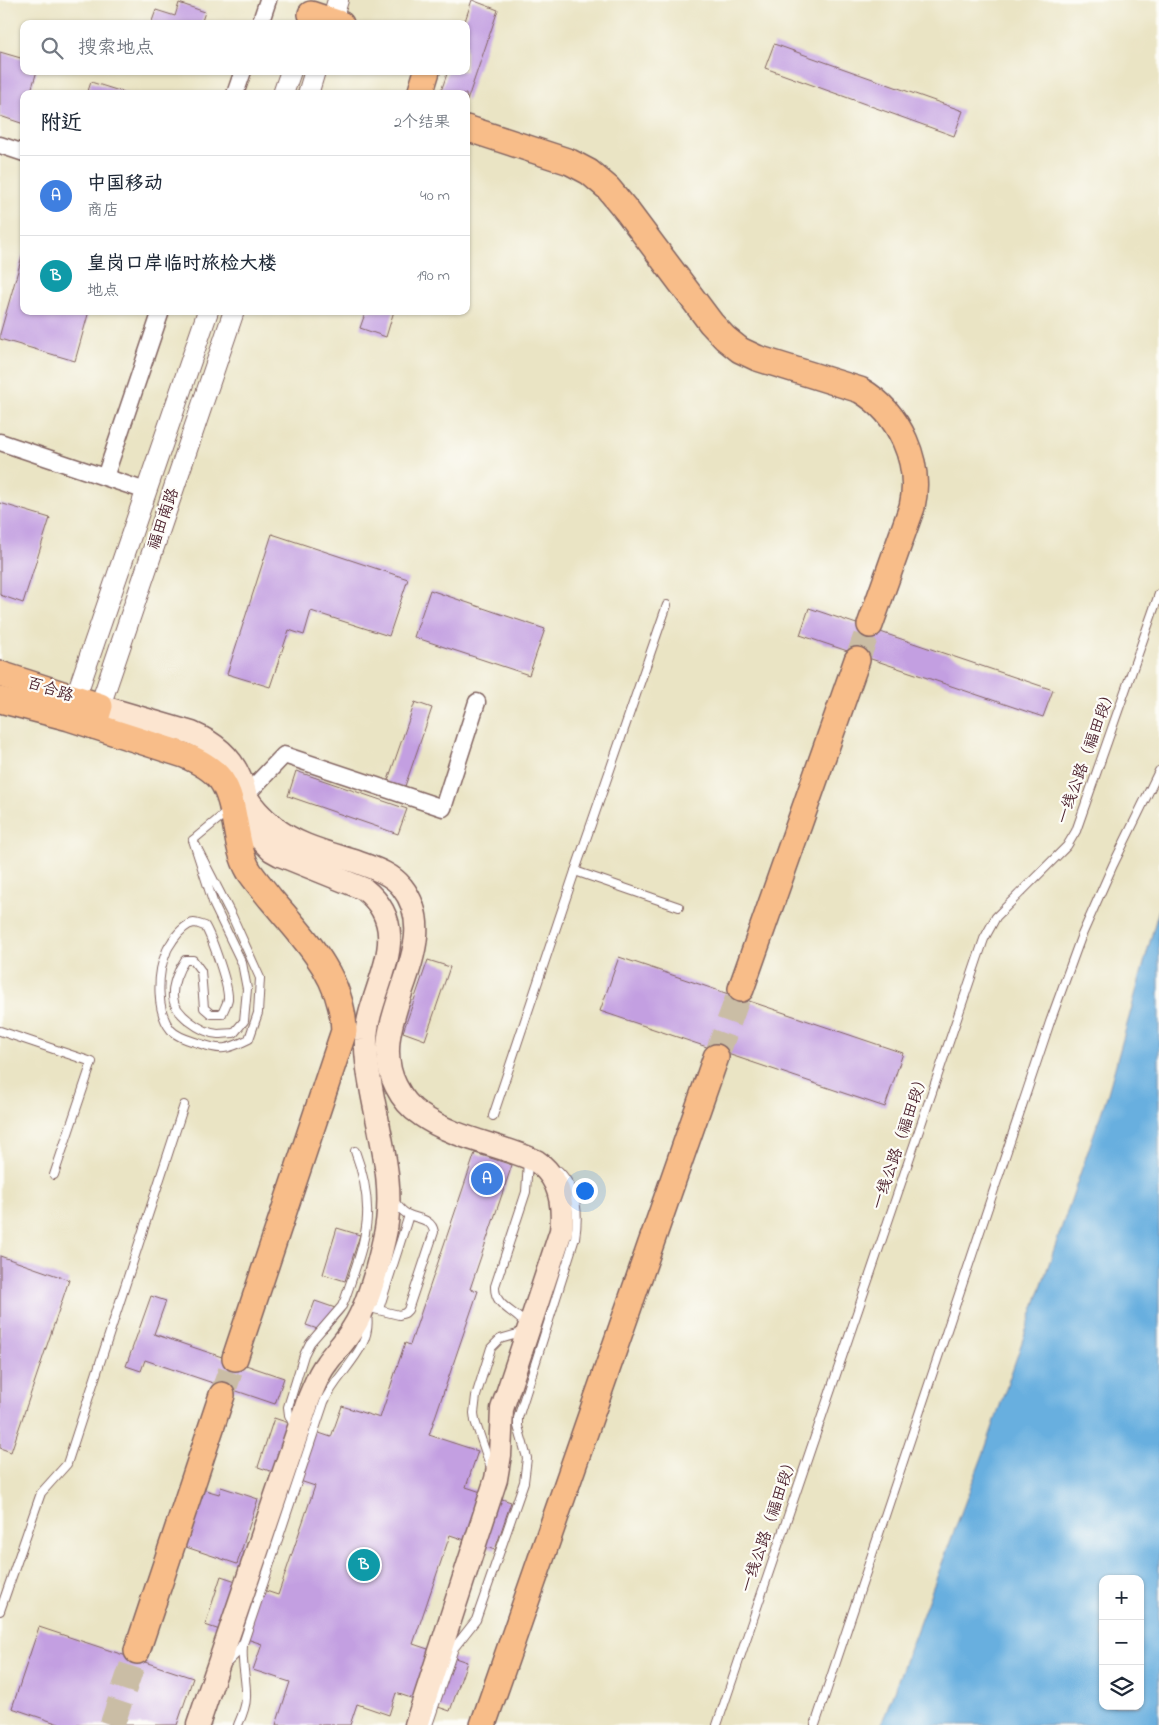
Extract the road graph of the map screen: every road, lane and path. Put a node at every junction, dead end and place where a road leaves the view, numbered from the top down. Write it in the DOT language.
graph roads {
  1 [pos="268,0"];
  2 [pos="261,20"];
  3 [pos="242,75"];
  4 [pos="290,75"];
  5 [pos="314,75"];
  6 [pos="426,75"];
  7 [pos="236,90"];
  8 [pos="284,90"];
  9 [pos="309,90"];
  10 [pos="421,90"];
  11 [pos="470,129"];
  12 [pos="0,146"];
  13 [pos="20,152"];
  14 [pos="160,315"];
  15 [pos="207,315"];
  16 [pos="233,315"];
  17 [pos="0,442"];
  18 [pos="104,477"];
  19 [pos="146,491"];
  20 [pos="1159,594"];
  21 [pos="668,605"];
  22 [pos="870,625"];
  23 [pos="858,660"];
  24 [pos="0,674"];
  25 [pos="0,700"];
  26 [pos="477,702"];
  27 [pos="72,708"];
  28 [pos="97,716"];
  29 [pos="1159,771"];
  30 [pos="238,801"];
  31 [pos="193,840"];
  32 [pos="575,871"];
  33 [pos="679,907"];
  34 [pos="741,989"];
  35 [pos="0,1031"];
  36 [pos="716,1057"];
  37 [pos="184,1105"];
  38 [pos="493,1116"];
  39 [pos="355,1151"];
  40 [pos="528,1158"];
  41 [pos="54,1175"];
  42 [pos="389,1187"];
  43 [pos="409,1215"];
  44 [pos="371,1308"];
  45 [pos="528,1331"];
  46 [pos="234,1358"];
  47 [pos="222,1395"];
  48 [pos="297,1433"];
  49 [pos="0,1611"];
  50 [pos="244,1641"];
  51 [pos="137,1651"];
  52 [pos="214,1678"];
  53 [pos="198,1725"];
  54 [pos="238,1725"];
  55 [pos="416,1725"];
  56 [pos="428,1725"];
  57 [pos="483,1725"];
  58 [pos="716,1725"];
  59 [pos="815,1725"];
  1 -- 2 [label="street"];
  3 -- 7 [label="street"];
  4 -- 8 [label="street"];
  5 -- 9 [label="street"];
  6 -- 10 [label="main road"];
  11 -- 22 [label="main road"];
  12 -- 13 [label="street"];
  14 -- 18 [label="street"];
  15 -- 19 [label="street, 福田南路"];
  16 -- 28 [label="street, 福田南路"];
  17 -- 18 [label="street"];
  18 -- 19 [label="street"];
  19 -- 27 [label="street, 福田南路"];
  20 -- 58 [label="lane, 一线公路（福田段）"];
  21 -- 32 [label="lane"];
  23 -- 34 [label="main road"];
  24 -- 27 [label="main road, 百合路"];
  25 -- 27 [label="main road, 百合路"];
  26 -- 30 [label="street"];
  27 -- 28 [label="main road, 百合路"];
  28 -- 30 [label="main road, 百合路"];
  29 -- 59 [label="lane"];
  30 -- 31 [label="lane"];
  30 -- 40 [label="main road"];
  30 -- 42 [label="main road"];
  30 -- 46 [label="main road, 百合路"];
  31 -- 31 [label="lane"];
  32 -- 33 [label="lane"];
  32 -- 38 [label="lane"];
  35 -- 41 [label="lane"];
  36 -- 57 [label="main road"];
  37 -- 49 [label="lane"];
  39 -- 48 [label="lane"];
  40 -- 45 [label="lane"];
  40 -- 45 [label="main road"];
  40 -- 56 [label="lane"];
  42 -- 43 [label="lane"];
  42 -- 44 [label="main road"];
  43 -- 44 [label="lane"];
  43 -- 44 [label="lane"];
  44 -- 48 [label="main road"];
  44 -- 50 [label="lane"];
  45 -- 55 [label="main road"];
  47 -- 51 [label="main road"];
  48 -- 52 [label="main road"];
  50 -- 52 [label="lane"];
  50 -- 54 [label="lane"];
  52 -- 53 [label="main road"];
}
